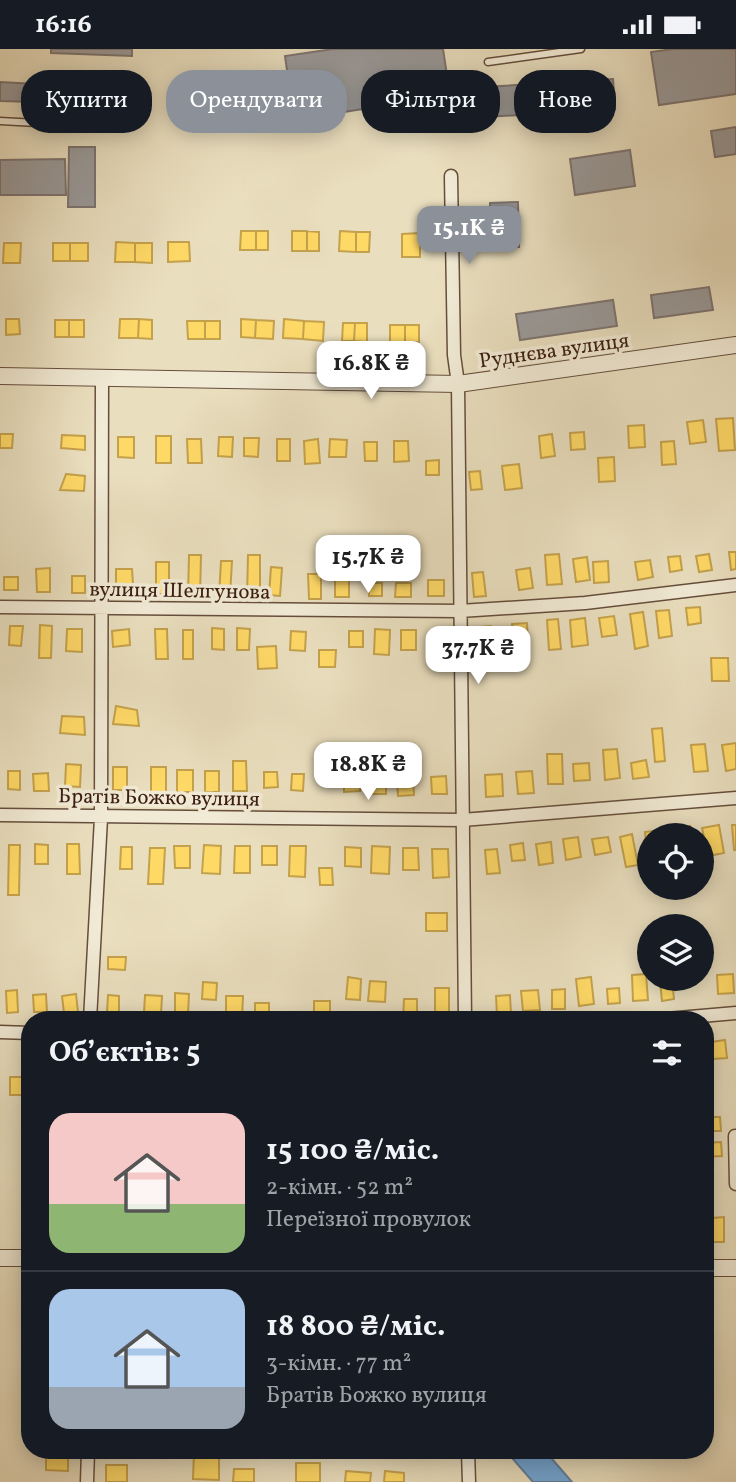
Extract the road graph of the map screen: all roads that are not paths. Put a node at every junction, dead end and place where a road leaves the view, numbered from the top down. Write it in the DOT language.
graph roads {
  1 [pos="581,49"];
  2 [pos="488,62"];
  3 [pos="0,121"];
  4 [pos="21,122"];
  5 [pos="451,176"];
  6 [pos="736,345"];
  7 [pos="0,376"];
  8 [pos="102,376"];
  9 [pos="458,384"];
  10 [pos="736,585"];
  11 [pos="0,607"];
  12 [pos="100,608"];
  13 [pos="460,611"];
  14 [pos="736,798"];
  15 [pos="0,815"];
  16 [pos="102,818"];
  17 [pos="462,820"];
  18 [pos="91,1011"];
  19 [pos="465,1011"];
  20 [pos="736,1013"];
  21 [pos="714,1015"];
  22 [pos="0,1033"];
  23 [pos="21,1033"];
  24 [pos="735,1136"];
  25 [pos="736,1184"];
  26 [pos="0,1258"];
  27 [pos="21,1258"];
  28 [pos="714,1268"];
  29 [pos="736,1268"];
  30 [pos="88,1459"];
  31 [pos="468,1459"];
  32 [pos="87,1482"];
  33 [pos="469,1482"];
  1 -- 2 [label="lane"];
  3 -- 4 [label="lane"];
  5 -- 9 [label="street"];
  6 -- 9 [label="street, Руднєва вулиця"];
  7 -- 8 [label="street, Руднєва вулиця"];
  8 -- 9 [label="street, Руднєва вулиця"];
  8 -- 12 [label="street"];
  9 -- 13 [label="street"];
  10 -- 13 [label="street, вулиця Шелгунова"];
  11 -- 12 [label="street, вулиця Шелгунова"];
  12 -- 13 [label="street, вулиця Шелгунова"];
  12 -- 16 [label="street"];
  13 -- 17 [label="street"];
  14 -- 17 [label="street, Братів Божко вулиця"];
  15 -- 16 [label="street, Братів Божко вулиця"];
  16 -- 17 [label="street, Братів Божко вулиця"];
  16 -- 18 [label="street"];
  17 -- 19 [label="street"];
  20 -- 21 [label="street"];
  22 -- 23 [label="street"];
  24 -- 25 [label="street"];
  26 -- 27 [label="street"];
  28 -- 29 [label="street"];
  30 -- 32 [label="street"];
  31 -- 33 [label="street"];
}
